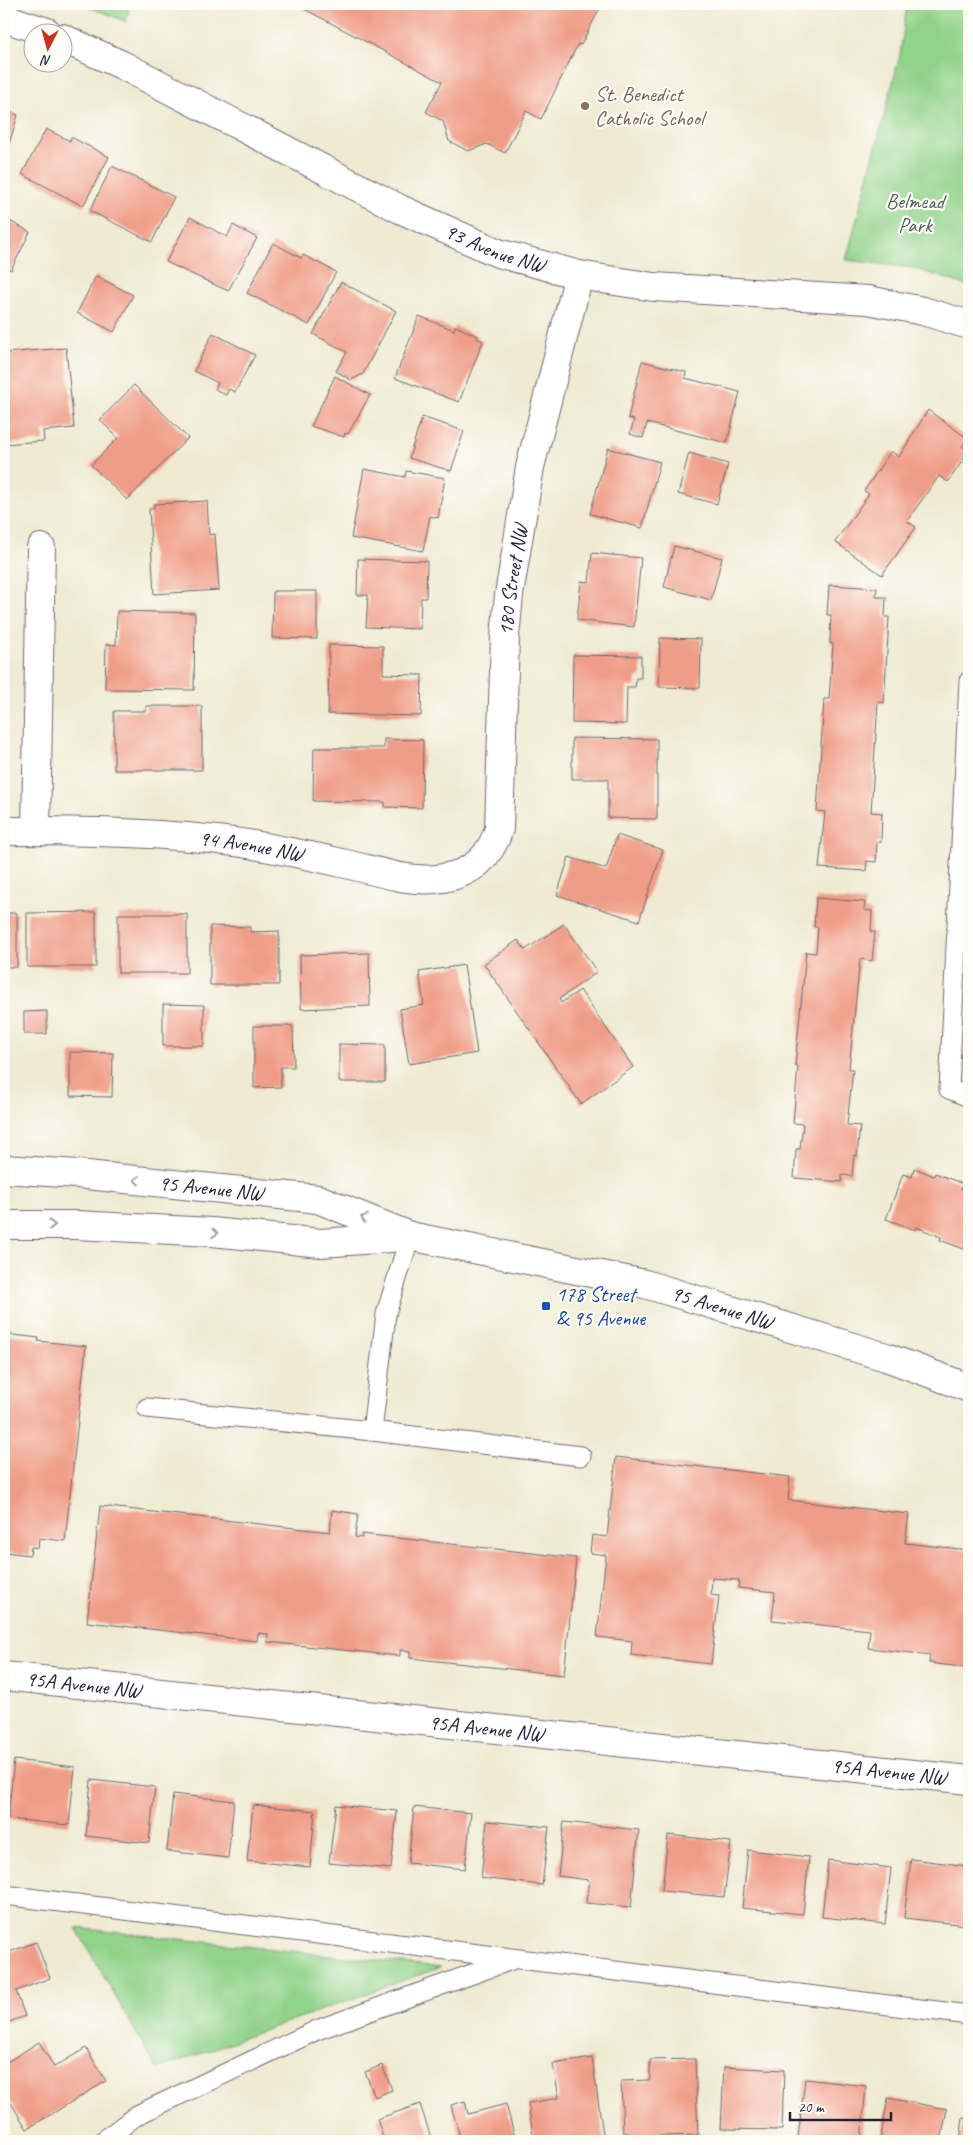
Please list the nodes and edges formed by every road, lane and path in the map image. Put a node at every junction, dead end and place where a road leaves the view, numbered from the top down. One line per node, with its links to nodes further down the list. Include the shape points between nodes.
1 (4, 18): 2 (street)
2 (22, 24)
3 (72, 42): 4 (street, 93 Avenue NW, via 122,65 400,210 498,253)
4 (579, 275): 5 (street, 93 Avenue NW, via 654,287 868,300 923,311); 11 (street, 180 Street NW, via 530,467 513,569 504,636 499,829 490,851 481,862)
5 (969, 325)
6 (41, 548): 10 (street)
7 (969, 681): 8 (lane)
8 (969, 707): 12 (lane, via 949,1089)
9 (4, 831): 10 (street, 94 Avenue NW)
10 (36, 831): 11 (street, 94 Avenue NW, via 127,833 242,844 298,853 416,880)
11 (462, 874)
12 (969, 1097)
13 (4, 1169): 15 (street, 95 Avenue NW, one-way to 13, via 318,1199)
14 (4, 1225): 15 (street, 95 Avenue NW, one-way to 15, via 76,1224 212,1232 321,1243)
15 (410, 1236): 16 (street, 95 Avenue NW, via 645,1284 886,1357); 18 (lane, via 386,1314)
16 (969, 1388)
17 (147, 1408): 18 (lane)
18 (372, 1431): 19 (lane)
19 (581, 1456)
20 (4, 1676): 21 (street, 95A Avenue NW)
21 (969, 1780)
22 (4, 1895): 23 (lane)
23 (515, 1959): 24 (lane); 25 (lane, via 317,2030 137,2115)
24 (969, 2015)
25 (103, 2141)

